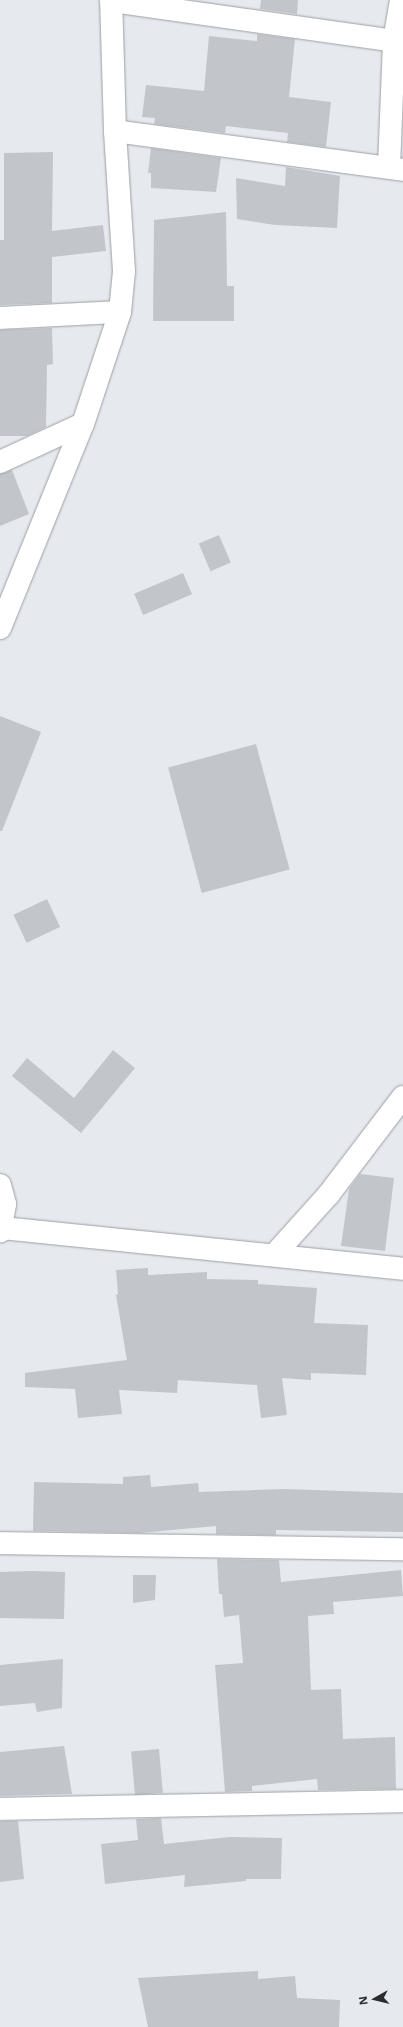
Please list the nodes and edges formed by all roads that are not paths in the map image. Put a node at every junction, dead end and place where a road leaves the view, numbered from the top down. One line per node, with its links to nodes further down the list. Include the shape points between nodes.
1 (401, 0): 3 (street)
2 (111, 1): 3 (street); 4 (street)
3 (399, 41): 5 (street)
4 (115, 132): 5 (street); 6 (street, via 124,271)
5 (396, 168)
6 (120, 312): 7 (street); 8 (street)
7 (0, 318)
8 (83, 424): 9 (street); 10 (street)
9 (0, 462)
10 (0, 628)
11 (403, 1097): 14 (street, via 329,1194)
12 (0, 1185): 13 (street, via 5,1204)
13 (1, 1230): 14 (street)
14 (275, 1254): 15 (street)
15 (403, 1269)
16 (0, 1543): 17 (street)
17 (403, 1549)
18 (403, 1801): 19 (street)
19 (0, 1809)

